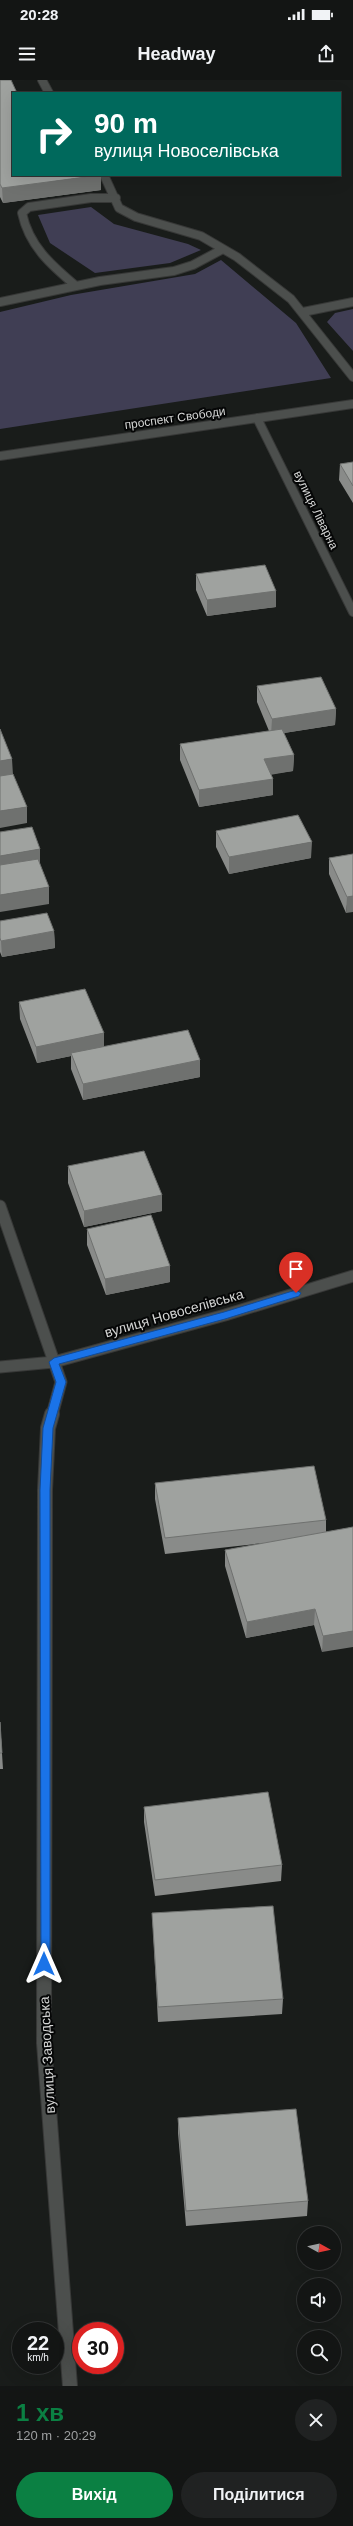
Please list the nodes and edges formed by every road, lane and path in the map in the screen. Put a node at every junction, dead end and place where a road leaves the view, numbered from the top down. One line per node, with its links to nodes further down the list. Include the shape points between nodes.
1 (42, 80): 2 (street)
2 (48, 92)
3 (105, 176): 4 (street)
4 (116, 198): 5 (street, via 119,208 136,217 201,236); 6 (street, via 91,198 29,207 22,213 33,245)
5 (223, 249): 6 (street, via 174,271); 9 (street, via 262,276)
6 (76, 286): 7 (street)
7 (0, 302)
8 (353, 302): 9 (street)
9 (303, 312): 10 (street)
10 (353, 376)
11 (353, 404): 12 (street, проспект Свободи)
12 (257, 418): 13 (street, проспект Свободи); 14 (street, вулиця Ліварна)
13 (0, 456)
14 (353, 612)
15 (0, 1206): 17 (street, вулиця Заводська)
16 (353, 1276): 17 (street, вулиця Новоселівська, via 225,1315)
17 (54, 1362): 18 (street, вулиця Новоселівська); 19 (street, вулиця Заводська, via 61,1382 48,1428 45,1490 44,2043)
18 (0, 1367)
19 (70, 2386)

